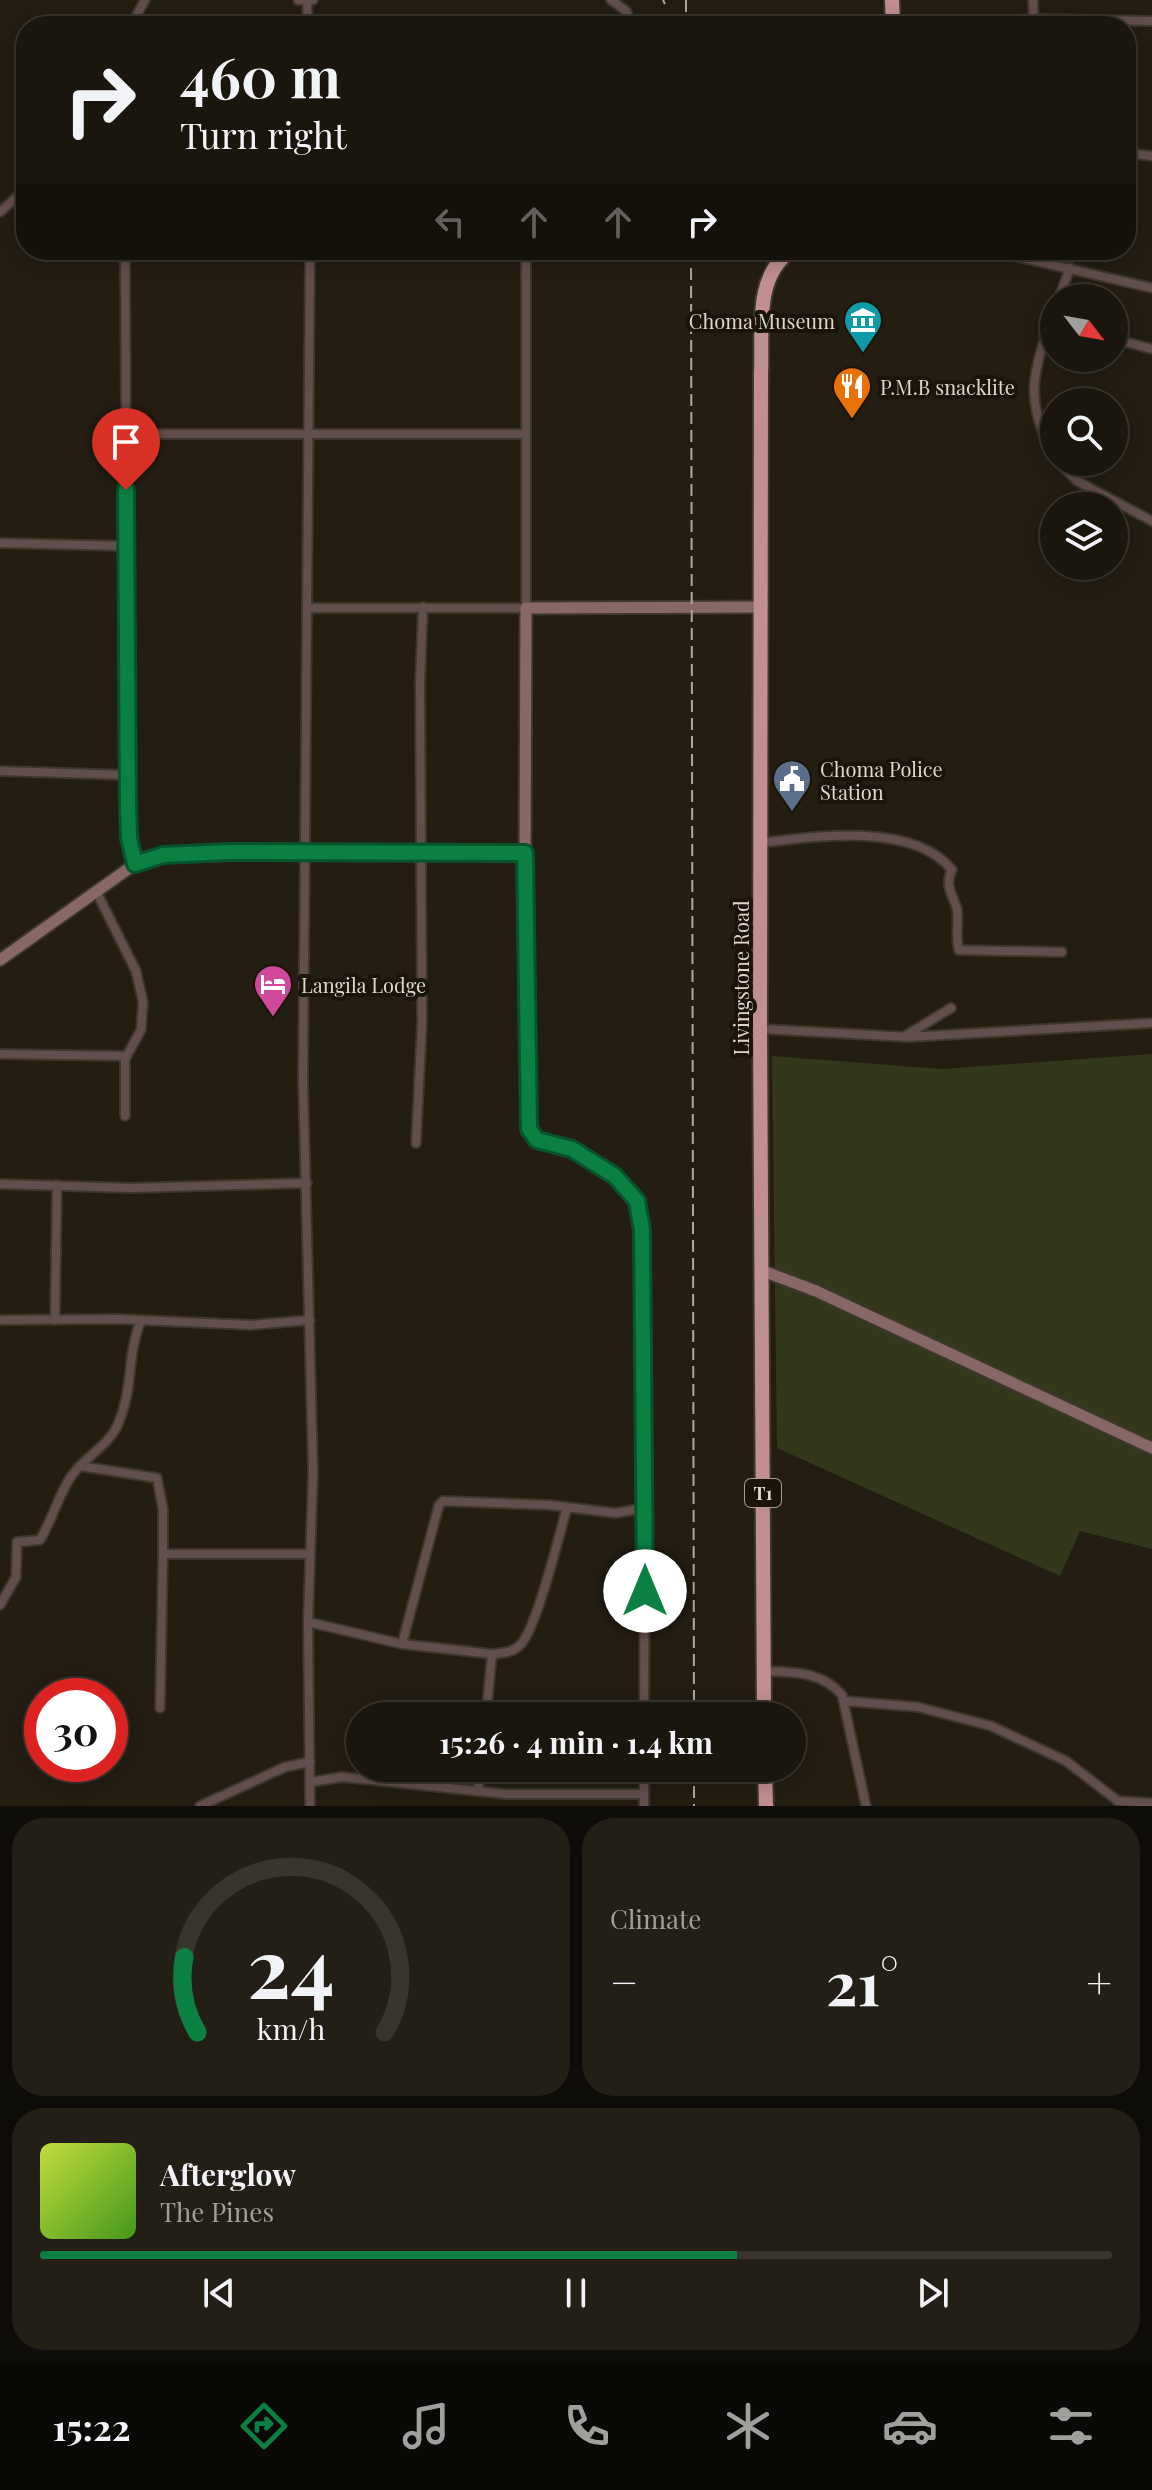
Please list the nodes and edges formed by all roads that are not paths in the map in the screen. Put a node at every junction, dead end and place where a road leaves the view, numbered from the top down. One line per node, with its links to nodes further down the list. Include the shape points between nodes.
1 (298, 0): 2 (street)
2 (307, 0): 3 (street)
3 (313, 0)
4 (611, 0): 5 (street)
5 (628, 16)
6 (16, 198): 7 (street)
7 (0, 212)
8 (125, 260): 21 (street)
9 (310, 260): 20 (street)
10 (526, 260): 22 (street)
11 (782, 260): 28 (highway, Livingstone Road / T1, via 764,286)
12 (1047, 260): 13 (street)
13 (1070, 268): 14 (street); 15 (street)
14 (1064, 284)
15 (1152, 288)
16 (1128, 343): 17 (street)
17 (1152, 349)
18 (1040, 352): 19 (street, via 1032,386)
19 (1040, 426)
20 (309, 433): 21 (street); 22 (street); 29 (street)
21 (125, 434): 26 (street)
22 (526, 434): 30 (street)
23 (1072, 476): 24 (street)
24 (1152, 521)
25 (0, 543): 26 (street)
26 (127, 546): 32 (street)
27 (423, 607): 29 (street); 30 (street); 35 (street)
28 (762, 607): 30 (street); 33 (highway, Livingstone Road / T1)
29 (309, 608): 34 (street)
30 (526, 608): 36 (street)
31 (0, 771): 32 (street)
32 (128, 775): 37 (street)
33 (761, 843): 39 (street, via 868,837 918,846 952,870 950,894 959,950); 43 (highway, Livingstone Road / T1)
34 (307, 853): 35 (street); 37 (street, via 163,855); 49 (street)
35 (421, 853): 36 (street); 48 (street)
36 (525, 853): 60 (street, via 529,1129 537,1140 572,1149 615,1176 637,1201 646,1324)
37 (135, 864): 38 (street)
38 (97, 893): 40 (street); 46 (street, via 136,971 143,1002 141,1030)
39 (1062, 952)
40 (0, 960)
41 (951, 1008): 44 (street)
42 (1152, 1023): 44 (street)
43 (760, 1029): 44 (street); 52 (highway, Livingstone Road / T1)
44 (904, 1037)
45 (0, 1054): 46 (street)
46 (127, 1056): 47 (street)
47 (125, 1116)
48 (416, 1143)
49 (307, 1183): 51 (street); 56 (street)
50 (0, 1184): 51 (street)
51 (57, 1185): 54 (street)
52 (763, 1271): 57 (street); 67 (highway, Livingstone Road / T1)
53 (0, 1320): 54 (street)
54 (55, 1320): 55 (street)
55 (141, 1320): 56 (street, via 251,1325); 58 (street, via 128,1364 131,1388 118,1426)
56 (310, 1320): 62 (street)
57 (1152, 1448)
58 (79, 1466): 61 (street, via 157,1478); 63 (street, via 40,1540 17,1542 16,1577)
59 (567, 1508): 60 (street, via 615,1513); 65 (street, via 443,1501); 66 (street, via 522,1643)
60 (646, 1508): 70 (street)
61 (163, 1554): 62 (street); 72 (street)
62 (310, 1554): 64 (street)
63 (0, 1605)
64 (308, 1622): 65 (street); 73 (street)
65 (402, 1644): 66 (street)
66 (492, 1654): 69 (street)
67 (763, 1671): 68 (street, via 805,1673 836,1688); 71 (highway, Livingstone Road / T1)
68 (845, 1701): 80 (street, via 918,1707 991,1726 1066,1761 1118,1801); 85 (street)
69 (487, 1702)
70 (644, 1702)
71 (764, 1702)
72 (160, 1708)
73 (310, 1762): 74 (street); 81 (street, via 285,1767)
74 (310, 1782): 78 (street, via 342,1777); 82 (street)
75 (479, 1782): 78 (street)
76 (644, 1782): 79 (street)
77 (765, 1782): 84 (highway)
78 (478, 1790): 79 (street)
79 (644, 1794): 83 (street)
80 (1152, 1803)
81 (200, 1806)
82 (310, 1806)
83 (644, 1806)
84 (766, 1806)
85 (866, 1806)

